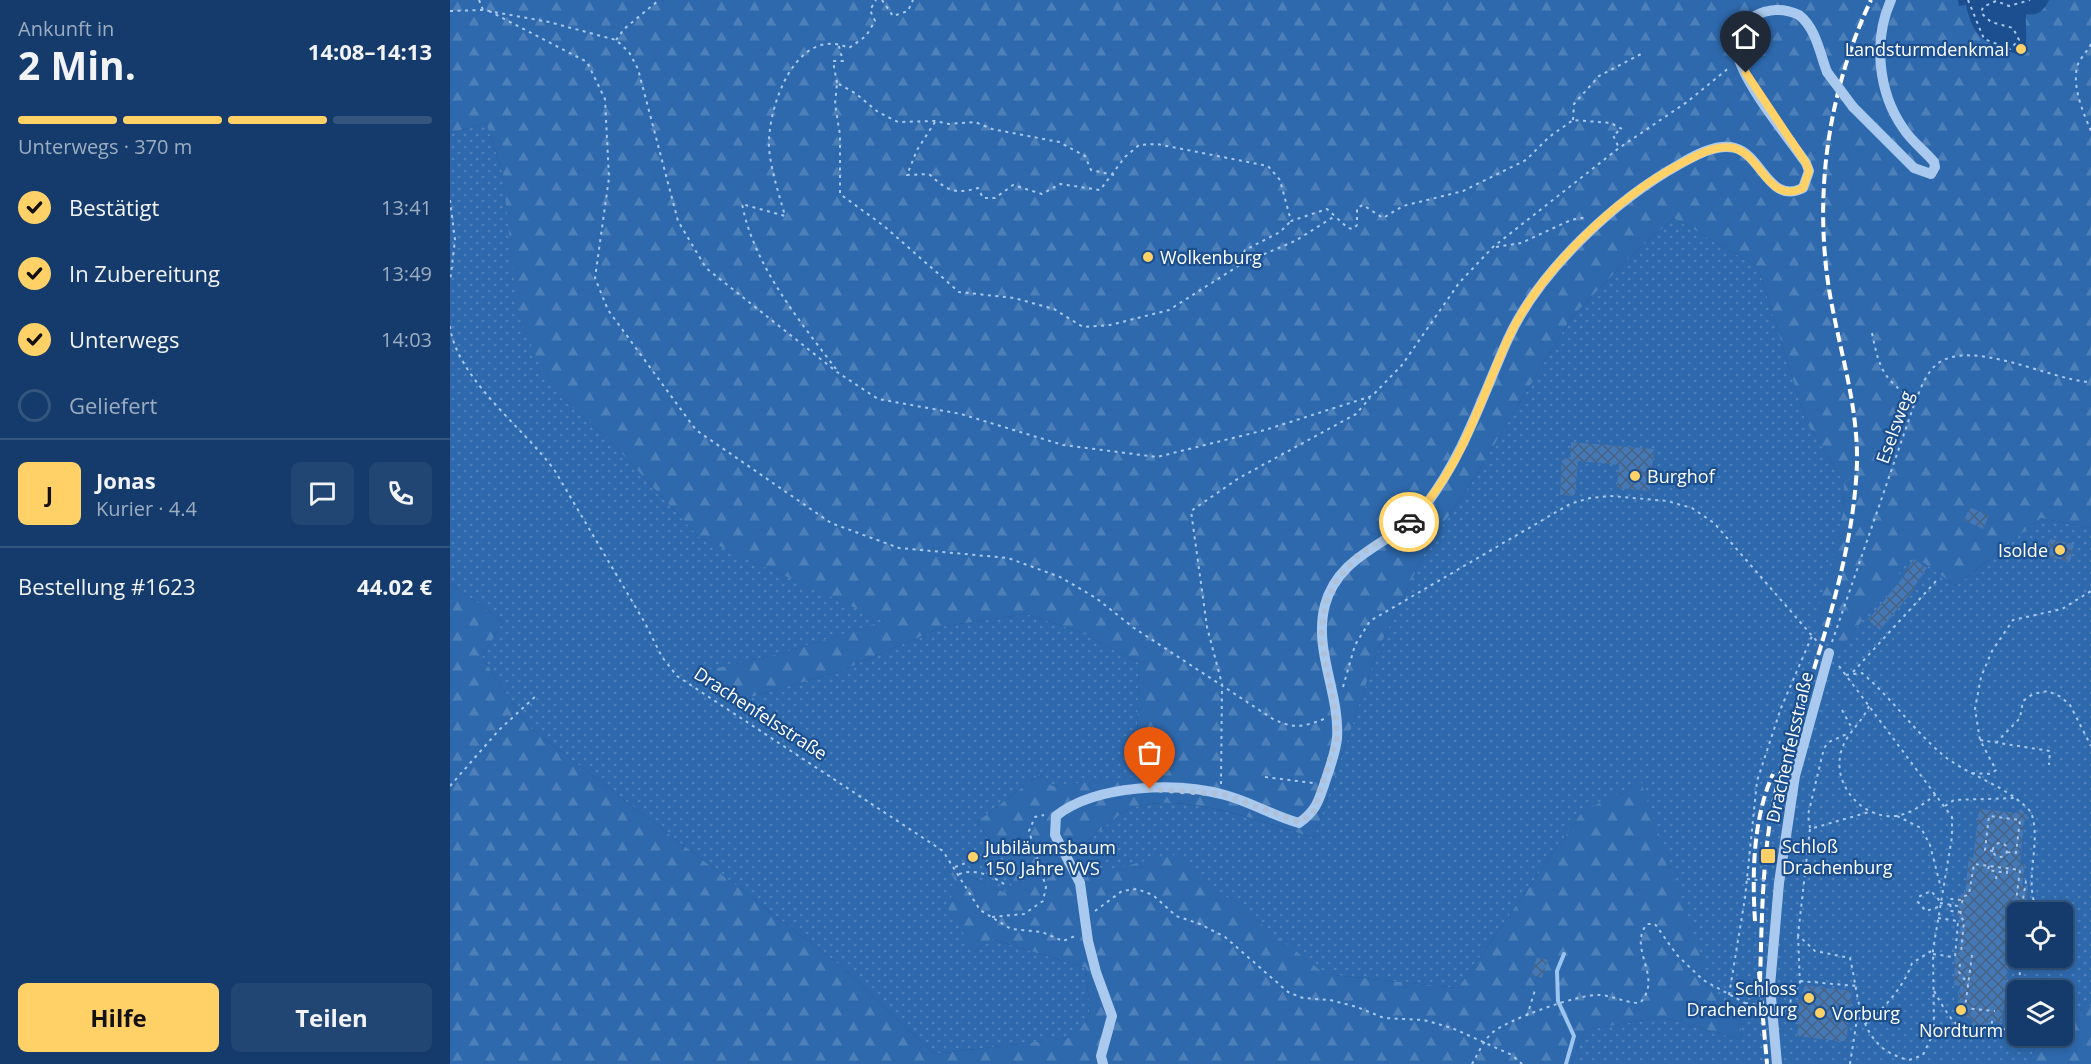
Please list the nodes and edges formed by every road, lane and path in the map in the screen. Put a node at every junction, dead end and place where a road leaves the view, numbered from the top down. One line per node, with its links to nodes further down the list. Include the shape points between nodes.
1 (479, 0): 13 (path)
2 (659, 0): 16 (path)
3 (876, 0): 17 (path, via 870,10 875,21 866,36 849,48)
4 (882, 0): 5 (path, via 893,16 908,11)
5 (913, 0)
6 (1891, 0): 20 (lane, bridge, via 1880,33 1885,86 1897,118 1934,162 1934,170 1927,174 1914,168 1853,107 1827,72 1807,23 1791,11 1776,7 1757,13 1742,26 1736,42)
7 (1974, 0): 11 (path)
8 (1996, 0): 11 (path, via 1983,7 1981,13 1991,22 2013,28 2019,40 2010,49 1984,39); 12 (path)
9 (2008, 0): 12 (path)
10 (2030, 0): 12 (path)
11 (1968, 1)
12 (2009, 6)
13 (483, 10): 14 (path); 15 (path)
14 (450, 11)
15 (489, 11): 16 (path); 46 (path, via 587,62 606,99 609,178 595,278 608,310 696,430 831,523 899,548 1008,558 1060,577)
16 (616, 40): 36 (path, via 629,52 638,69 678,221 706,268)
17 (838, 43): 21 (path, via 843,61 833,61); 36 (path, via 816,46 797,60 773,110 769,148 784,216 742,204 746,225 770,272 795,315)
18 (2091, 44): 24 (path, via 2076,77 2080,106)
19 (1643, 54): 22 (path, via 1599,76 1574,104)
20 (1738, 58): 25 (path, via 1687,102); 28 (lane, via 1754,89 1806,163 1809,171 1803,188 1781,190 1748,156 1737,148 1726,147 1701,153 1680,164)
21 (837, 83): 23 (path, via 898,122); 32 (path, via 840,194 884,226 959,292 1014,298 1054,309 1083,327 1110,325 1169,310)
22 (1573, 120): 25 (path, via 1611,123 1622,129 1613,135); 29 (path, via 1526,159 1463,191 1403,206 1383,218 1363,205 1357,208 1357,225 1353,229)
23 (935, 122): 26 (path, via 975,122 1059,142 1085,156 1090,170); 26 (path, via 916,150 908,175 929,174 944,187 960,193 978,188 983,198 996,198 1013,185 1042,194 1060,184 1100,190)
24 (2091, 131)
25 (1619, 148): 31 (path)
26 (1114, 176): 30 (path, via 1125,157 1139,145 1157,144 1268,166 1280,180)
27 (450, 200): 33 (path, via 455,240)
28 (1610, 212): 31 (path, via 1571,220 1521,243); 51 (lane, via 1532,295 1509,338 1462,450 1424,507 1403,528 1356,557 1336,582 1325,604 1321,639)
29 (1335, 216): 30 (path, via 1327,209); 32 (path, via 1295,241)
30 (1291, 221): 32 (path, via 1280,232 1245,250)
31 (1493, 247): 38 (path, via 1460,283 1402,365)
32 (1236, 267)
33 (450, 282)
34 (450, 326): 75 (path, Drachenfelsstraße, via 456,352 468,370 555,471 662,657 677,676 926,839 943,851)
35 (1872, 333): 39 (path, via 1879,368)
36 (837, 372): 38 (path, via 878,399 961,414 1063,445 1156,457 1265,430)
37 (2091, 382): 39 (path, Eselsweg, via 1964,353 1948,356 1929,371)
38 (1372, 396): 46 (path, via 1356,414 1239,478 1191,511 1207,627)
39 (1915, 402): 42 (path, Eselsweg)
40 (1937, 580): 44 (path)
41 (2091, 591): 54 (path, via 2062,609 2008,625 1981,677 1975,709)
42 (1828, 653): 83 (lane, Drachenfelsstraße, via 1796,776)
43 (1839, 666): 45 (path)
44 (1853, 672): 45 (path); 58 (path, via 1862,673 1885,692 1933,745)
45 (1846, 675): 49 (path)
46 (1222, 684): 51 (path, via 1288,727 1301,728); 62 (path)
47 (1343, 689): 80 (path, via 1355,645 1370,621 1570,504 1611,496 1666,501 1692,508 1714,522 1812,636 1781,708 1757,781)
48 (537, 695): 61 (path)
49 (1869, 706): 52 (path, via 1863,721); 63 (path)
50 (1842, 710): 52 (path)
51 (1335, 715): 60 (lane, via 1337,738)
52 (1853, 730): 53 (path)
53 (1849, 733): 66 (path, via 1840,757 1841,778 1850,794); 69 (path, via 1824,748 1808,815)
54 (1980, 740): 55 (path); 58 (path, via 1996,770 1991,774)
55 (1996, 744): 56 (path, via 2020,718 2023,701 2048,691 2070,705); 57 (path, via 2050,751)
56 (2091, 746)
57 (2049, 765)
58 (1972, 773): 64 (path)
59 (1266, 777): 60 (path)
60 (1324, 783): 62 (lane, via 1313,813 1299,822)
61 (450, 786)
62 (1222, 794): 67 (lane, via 1130,789 1073,804)
63 (1936, 794): 65 (path); 68 (path, via 1918,808)
64 (2015, 798): 65 (path, via 1954,800); 82 (path, via 2031,812 2034,821)
65 (1945, 806): 85 (path, via 1952,817 1952,837)
66 (1869, 812): 68 (path); 69 (path)
67 (1056, 816): 92 (path, via 1035,817 1029,831 1046,887 1043,901 1023,914); 94 (lane, via 1055,835 1080,884)
68 (1897, 816): 85 (path, via 1921,828 1930,845)
69 (1810, 829): 95 (path)
70 (1993, 851): 71 (path, via 1996,844 2003,843); 71 (path, via 1984,850 1989,816 2020,819 2016,853); 72 (path)
71 (2007, 852): 72 (path)
72 (1999, 856): 76 (path)
73 (979, 858): 75 (path)
74 (1989, 866): 76 (path); 78 (path, via 1988,870); 90 (path, via 1974,864 1970,894 1962,901 1951,899)
75 (955, 867): 79 (path, Drachenfelsstraße)
76 (1998, 867): 77 (path)
77 (2007, 868): 78 (path, via 2007,873); 86 (path, via 2020,870)
78 (1997, 872): 81 (path)
79 (958, 874): 84 (path, via 968,871 991,876); 92 (path, Drachenfelsstraße, via 972,901)
80 (1747, 879): 83 (path); 106 (path)
81 (1996, 879)
82 (2031, 881): 87 (path, via 2026,880); 88 (path)
83 (1779, 883): 121 (lane, Drachenfelsstraße, via 1770,986)
84 (1007, 886)
85 (1941, 890): 89 (path)
86 (2015, 902)
87 (2023, 902)
88 (2034, 902)
89 (1940, 903): 89 (path, via 1931,891 1924,891 1918,902 1926,911); 90 (path); 93 (path)
90 (1950, 905): 91 (path); 97 (path, via 1950,911 1961,912 1964,921)
91 (1958, 906)
92 (992, 917): 94 (path, Drachenfelsstraße, via 1011,929 1041,932 1063,941 1077,935)
93 (1938, 918): 96 (path); 96 (path, via 1958,921 1954,957)
94 (1085, 922): 117 (path, Drachenfelsstraße, via 1101,904 1122,891 1137,889 1153,895 1176,916 1224,937 1288,992 1303,999 1330,1000 1384,1018 1424,1020); 118 (lane, via 1096,972 1112,1016 1101,1056)
95 (1798, 935): 101 (path); 103 (path, via 1815,951 1850,958)
96 (1933, 952): 104 (path); 115 (path, via 1912,963 1909,975)
97 (1961, 953)
98 (1972, 955): 102 (path)
99 (1960, 964): 102 (path, via 1959,972)
100 (2020, 968): 104 (path, via 2017,1012 2008,1029 1986,1036 1971,1034 1947,1015)
101 (1800, 981): 103 (path); 107 (path, via 1791,996)
102 (1968, 984): 109 (path, via 1965,1008)
103 (1857, 986): 113 (path)
104 (1932, 988): 115 (path, via 1934,1032 1928,1048 1917,1058 1909,1060 1889,1052)
105 (1535, 990): 110 (path)
106 (1729, 995): 107 (path, bridge, via 1745,1003); 110 (path, via 1703,980 1677,955 1655,924 1647,924 1638,942 1650,976 1647,996 1640,1003 1601,994 1585,995)
107 (1790, 1010): 108 (path)
108 (1796, 1010)
109 (1995, 1011)
110 (1527, 1016): 117 (path, via 1508,1022)
111 (1843, 1016): 112 (path)
112 (1857, 1019): 113 (path); 122 (path)
113 (1862, 1019): 115 (path)
114 (1992, 1021): 116 (path)
115 (1864, 1025)
116 (1991, 1031)
117 (1484, 1042): 119 (path); 120 (path)
118 (1103, 1064)
119 (1472, 1064)
120 (1522, 1064)
121 (1777, 1064)
122 (1850, 1064)

